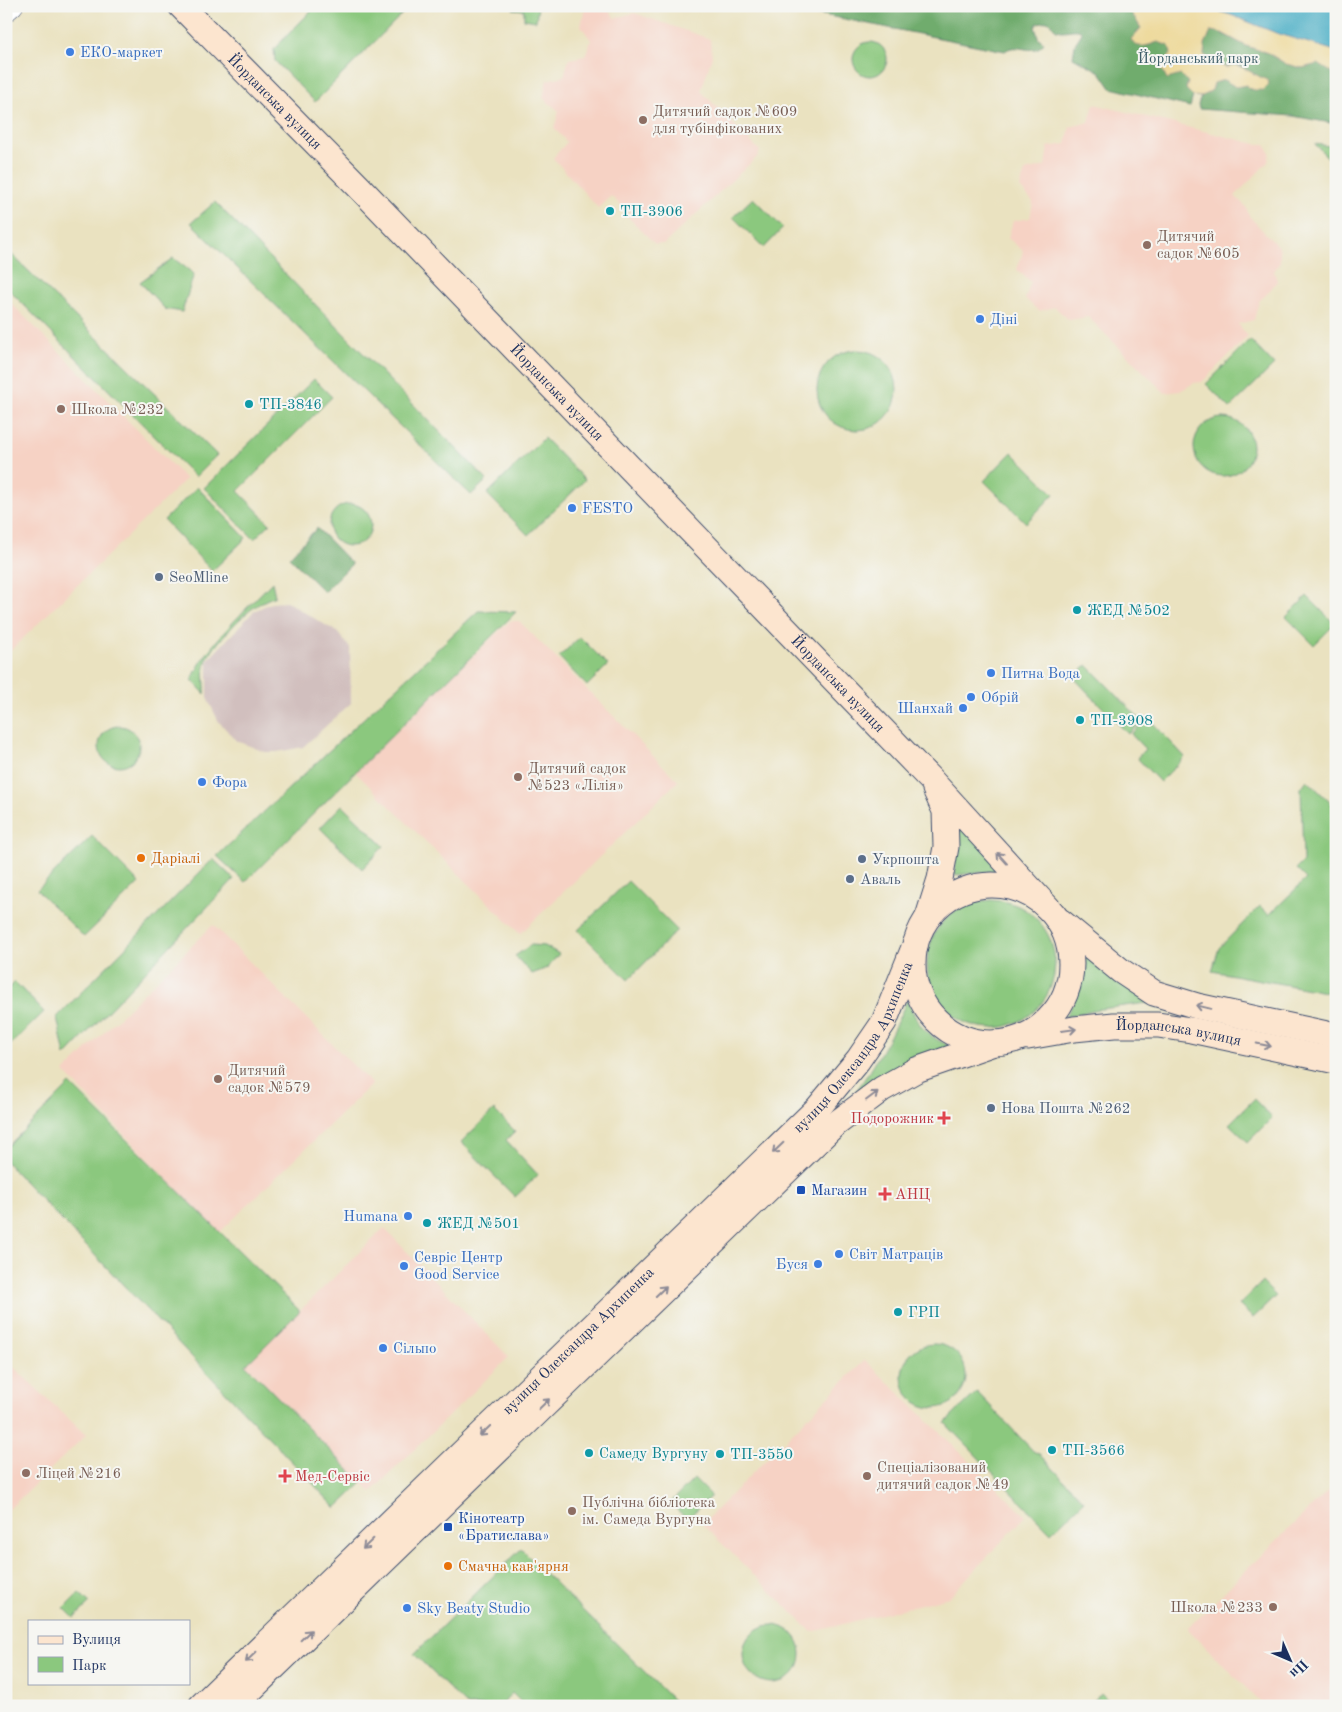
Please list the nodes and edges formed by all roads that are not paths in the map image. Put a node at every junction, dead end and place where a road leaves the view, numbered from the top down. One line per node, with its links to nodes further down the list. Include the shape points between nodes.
1 (14, 6): 3 (street)
2 (181, 6): 4 (main road, Йорданська вулиця)
3 (6, 13)
4 (931, 780): 5 (main road, Йорданська вулиця, one-way to 4); 6 (main road, Йорданська вулиця, via 945,811 946,847)
5 (1051, 913): 6 (main road, via 1024,892 984,886 952,896); 8 (main road, Йорданська вулиця, one-way to 5, via 1154,994); 9 (main road, via 1064,932 1069,947 1070,979 1052,1014 1035,1031)
6 (927, 919): 7 (main road)
7 (915, 945): 10 (main road, via 914,981 930,1014 958,1036); 12 (main road, вулиця Олександра Архипенка, one-way to 12, via 884,1022 858,1060 818,1108)
8 (1336, 1036)
9 (1021, 1038): 10 (main road); 11 (main road, Йорданська вулиця, one-way to 11, via 1074,1029 1158,1025)
10 (994, 1043): 13 (main road, вулиця Олександра Архипенка, one-way to 10, via 833,1126 882,1089 916,1070)
11 (1336, 1061)
12 (200, 1706)
13 (234, 1706)

